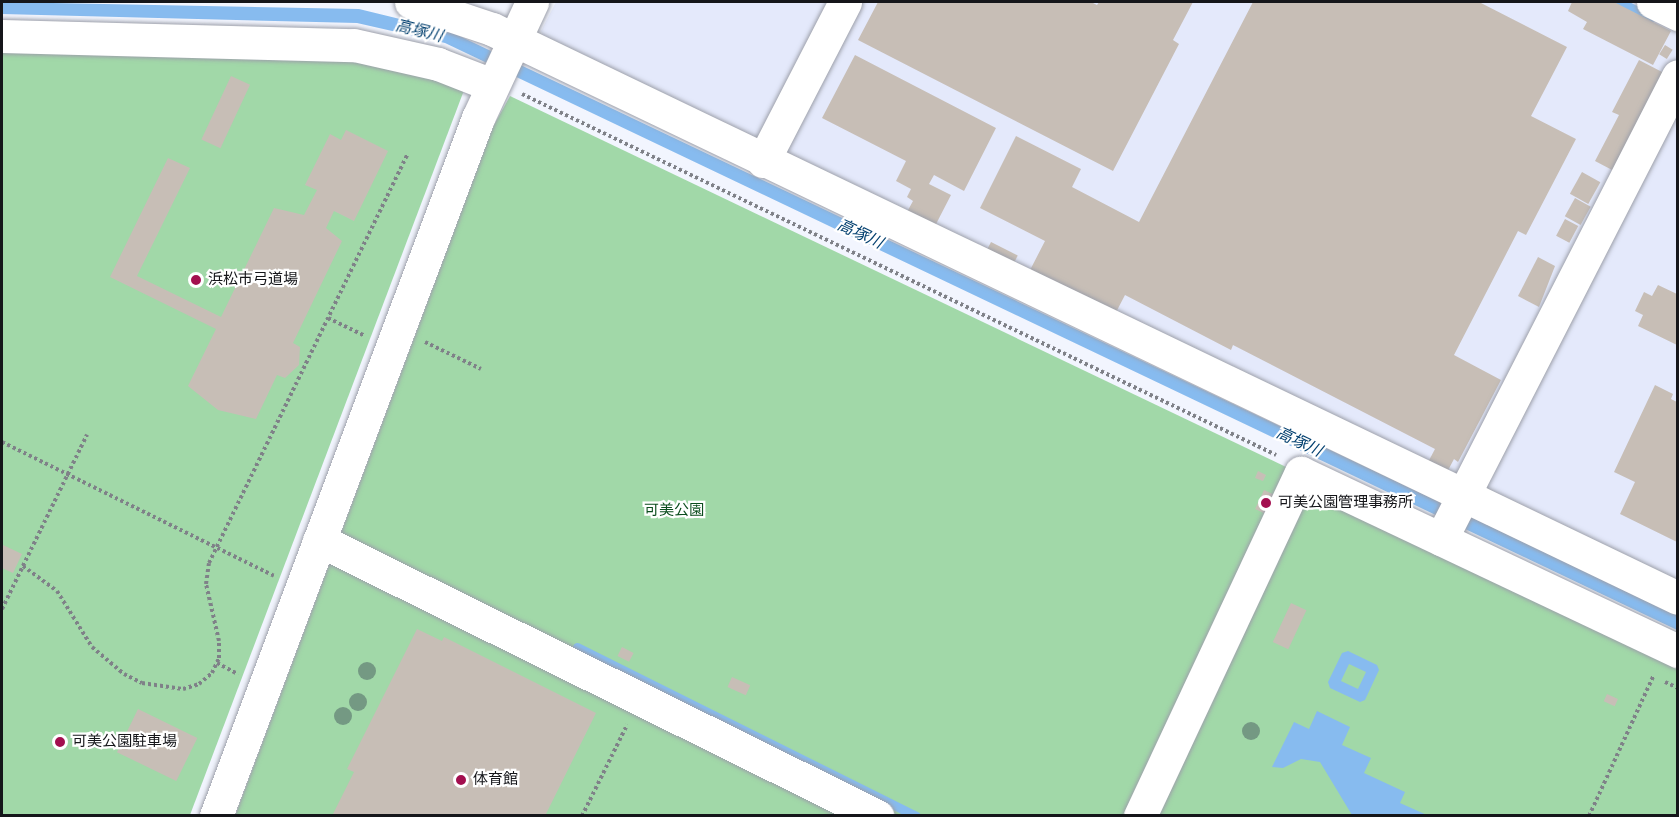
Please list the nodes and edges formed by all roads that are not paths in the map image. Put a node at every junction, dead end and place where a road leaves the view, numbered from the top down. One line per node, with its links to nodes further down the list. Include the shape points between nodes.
1 (411, 2): 6 (street)
2 (845, 2): 8 (street)
3 (1653, 2): 4 (street)
4 (1677, 14)
5 (2, 36): 6 (street, via 354,45 438,64)
6 (511, 37): 8 (street); 10 (street)
7 (1677, 76): 9 (street)
8 (763, 161): 9 (street)
9 (1452, 516): 11 (street); 12 (street); 15 (street, via 1301,472)
10 (319, 540): 13 (street); 14 (street)
11 (1677, 598)
12 (1677, 651)
13 (216, 816)
14 (877, 816)
15 (1140, 816)

